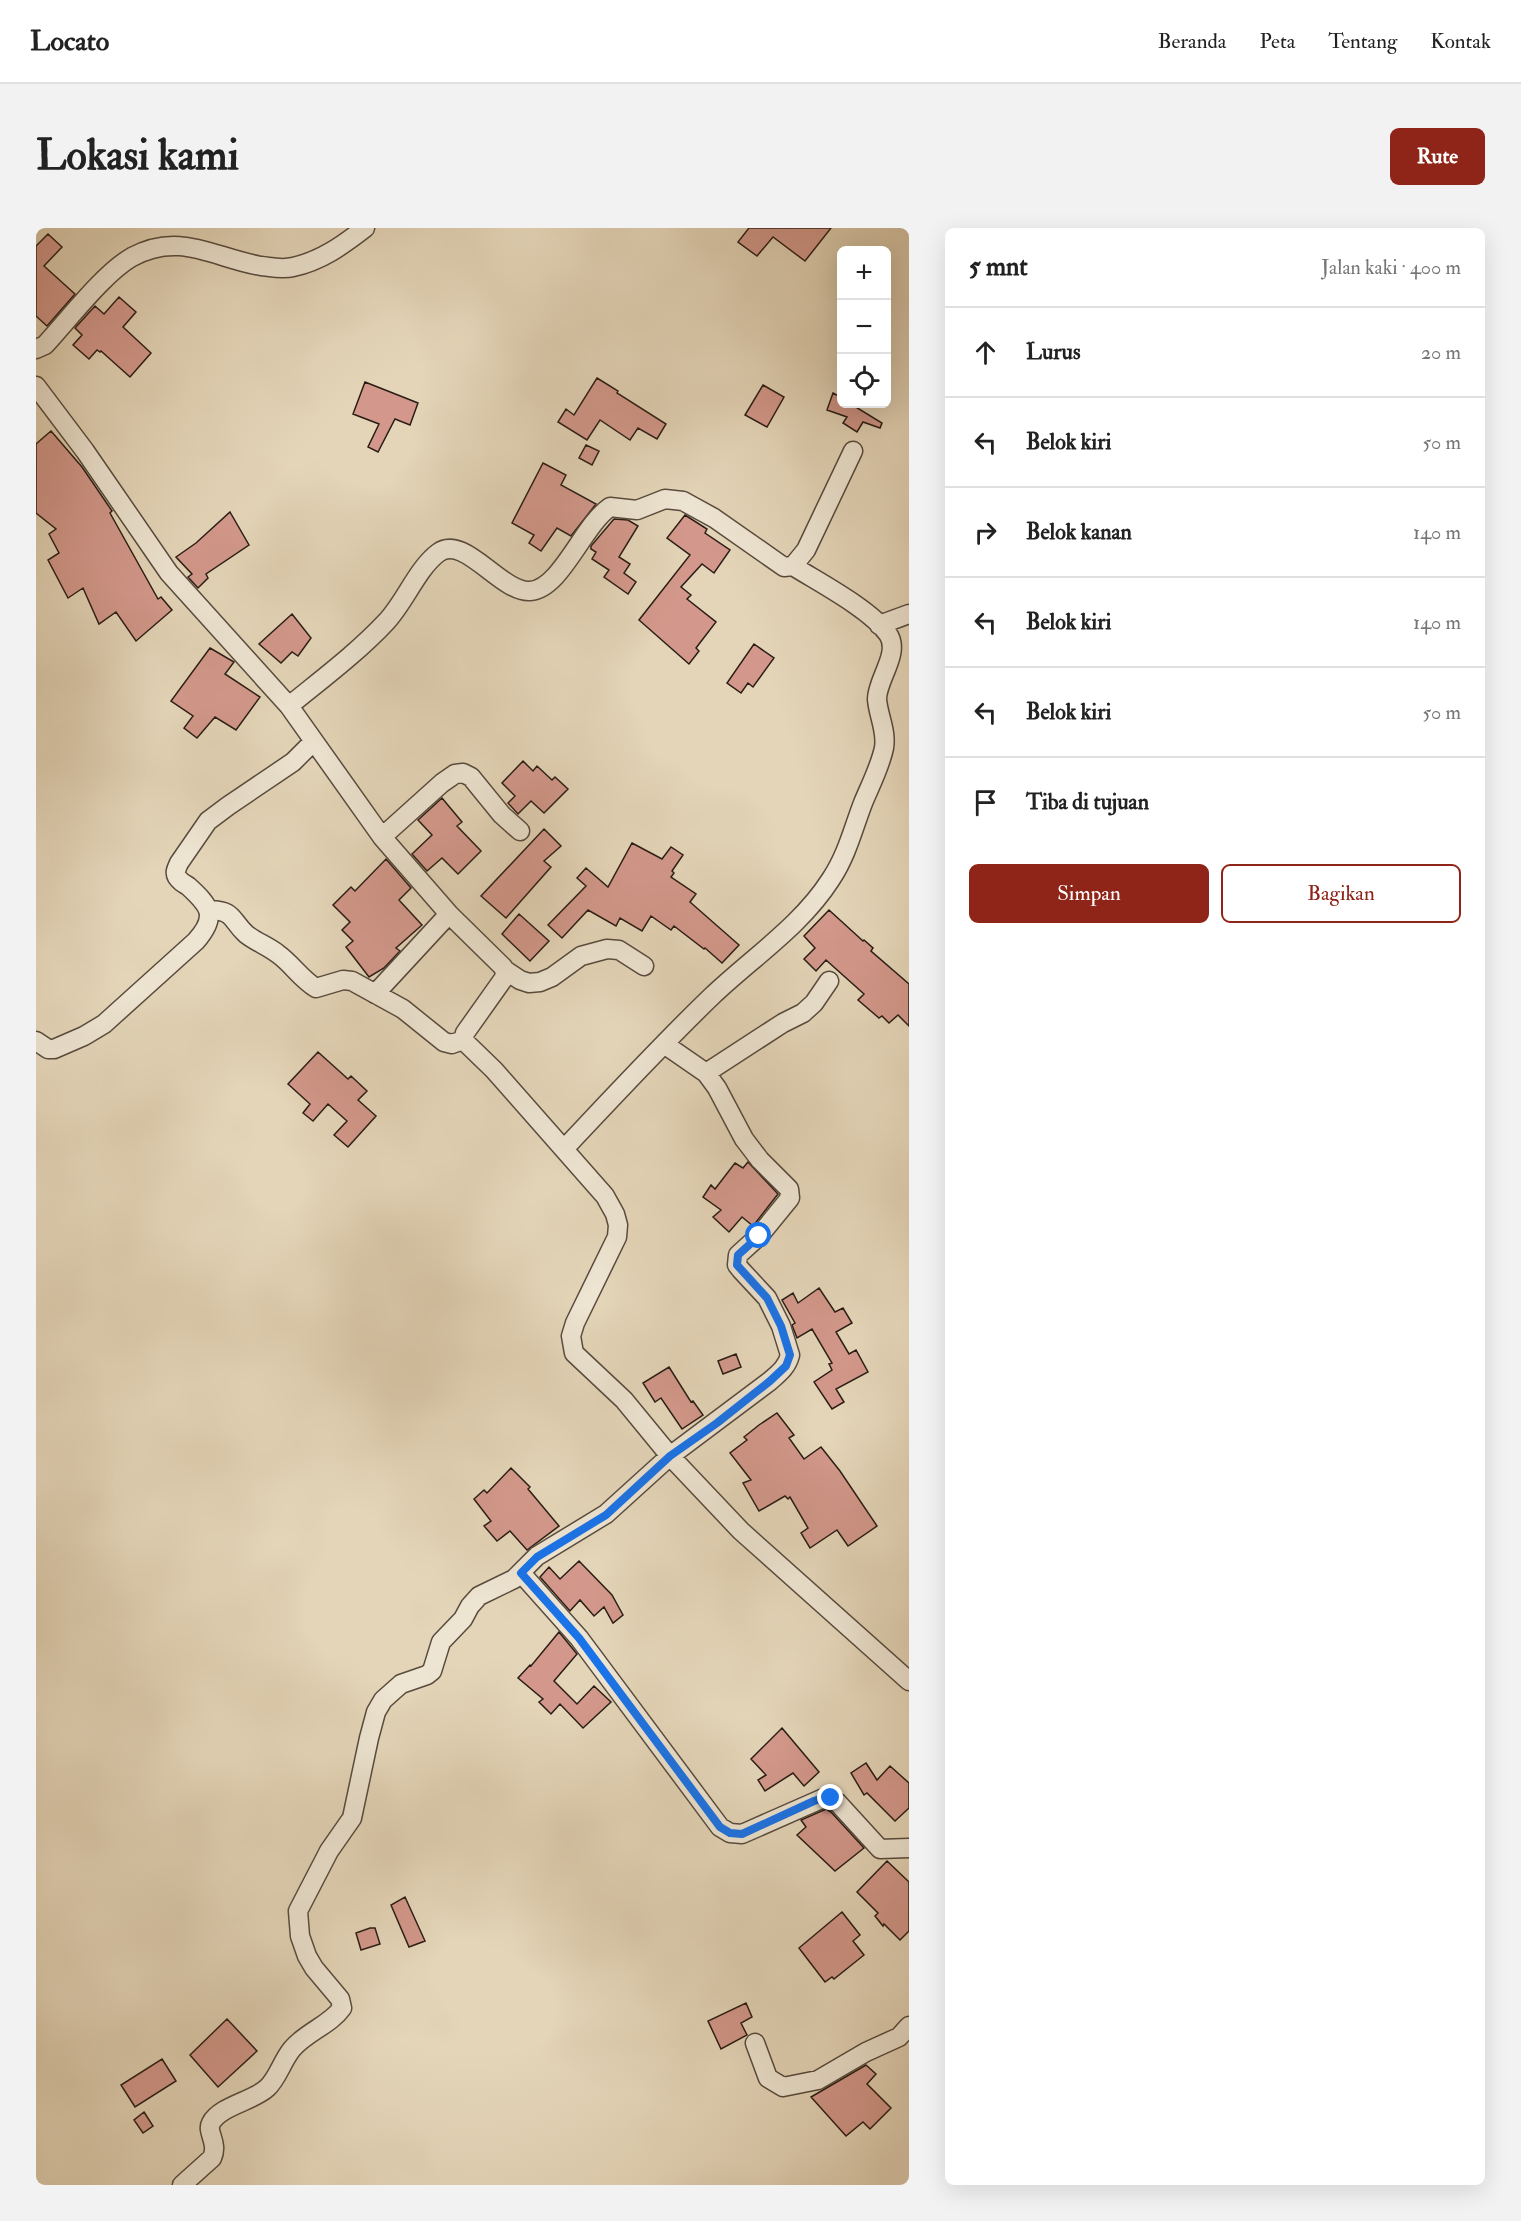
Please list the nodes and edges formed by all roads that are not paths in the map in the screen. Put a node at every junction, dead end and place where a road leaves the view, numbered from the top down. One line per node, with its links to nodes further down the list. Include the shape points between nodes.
1 (365, 228): 2 (street, via 326,256 293,267 253,264 182,245 151,249 117,266 45,345)
2 (36, 349)
3 (36, 386): 8 (street, via 169,573)
4 (853, 451): 5 (street, via 810,542)
5 (792, 566): 7 (street); 8 (street, via 784,567 692,505 673,498 637,510 610,507 593,521 555,577 532,591 508,585 466,553 448,549 439,552 387,621)
6 (909, 614): 7 (street)
7 (879, 625): 20 (street, via 891,643 877,698 884,748 847,849 832,878 806,913)
8 (289, 706): 9 (street)
9 (314, 741): 11 (street); 12 (street, via 293,762 208,821 179,863 177,878)
10 (520, 831): 11 (street, via 463,773 442,783)
11 (382, 837): 13 (street)
12 (210, 910): 17 (street, via 223,910 231,915 245,933 290,963 316,988 343,980); 19 (street, via 210,919 196,941 104,1024 54,1049)
13 (449, 914): 15 (street); 17 (street)
14 (644, 966): 15 (street, via 619,950 607,949 580,956 540,982 529,983)
15 (505, 970): 18 (street, via 504,978)
16 (829, 981): 21 (street, via 803,1013)
17 (375, 994): 18 (street, via 403,1009 444,1042)
18 (463, 1040): 22 (street)
19 (36, 1041)
20 (664, 1044): 21 (street); 22 (street)
21 (706, 1073): 23 (street, via 744,1139 790,1193 759,1236 745,1247 737,1265 767,1298 790,1355 776,1376)
22 (564, 1149): 23 (street, via 605,1196 618,1225 608,1258 575,1323 571,1346 578,1360 624,1400)
23 (670, 1456): 24 (street, via 606,1515 537,1557); 25 (street, via 741,1531)
24 (521, 1573): 26 (street, via 579,1638 725,1832 742,1834 826,1797 838,1803 880,1849); 29 (street, via 479,1596 441,1642 432,1671 400,1684 380,1706 352,1818 329,1851 298,1911 307,1956 340,1999 342,2008 291,2050 268,2087 213,2120 212,2158)
25 (909, 1681)
26 (909, 1848)
27 (909, 2026): 28 (street, via 899,2037 818,2080 783,2087 768,2078)
28 (755, 2043)
29 (182, 2185)

